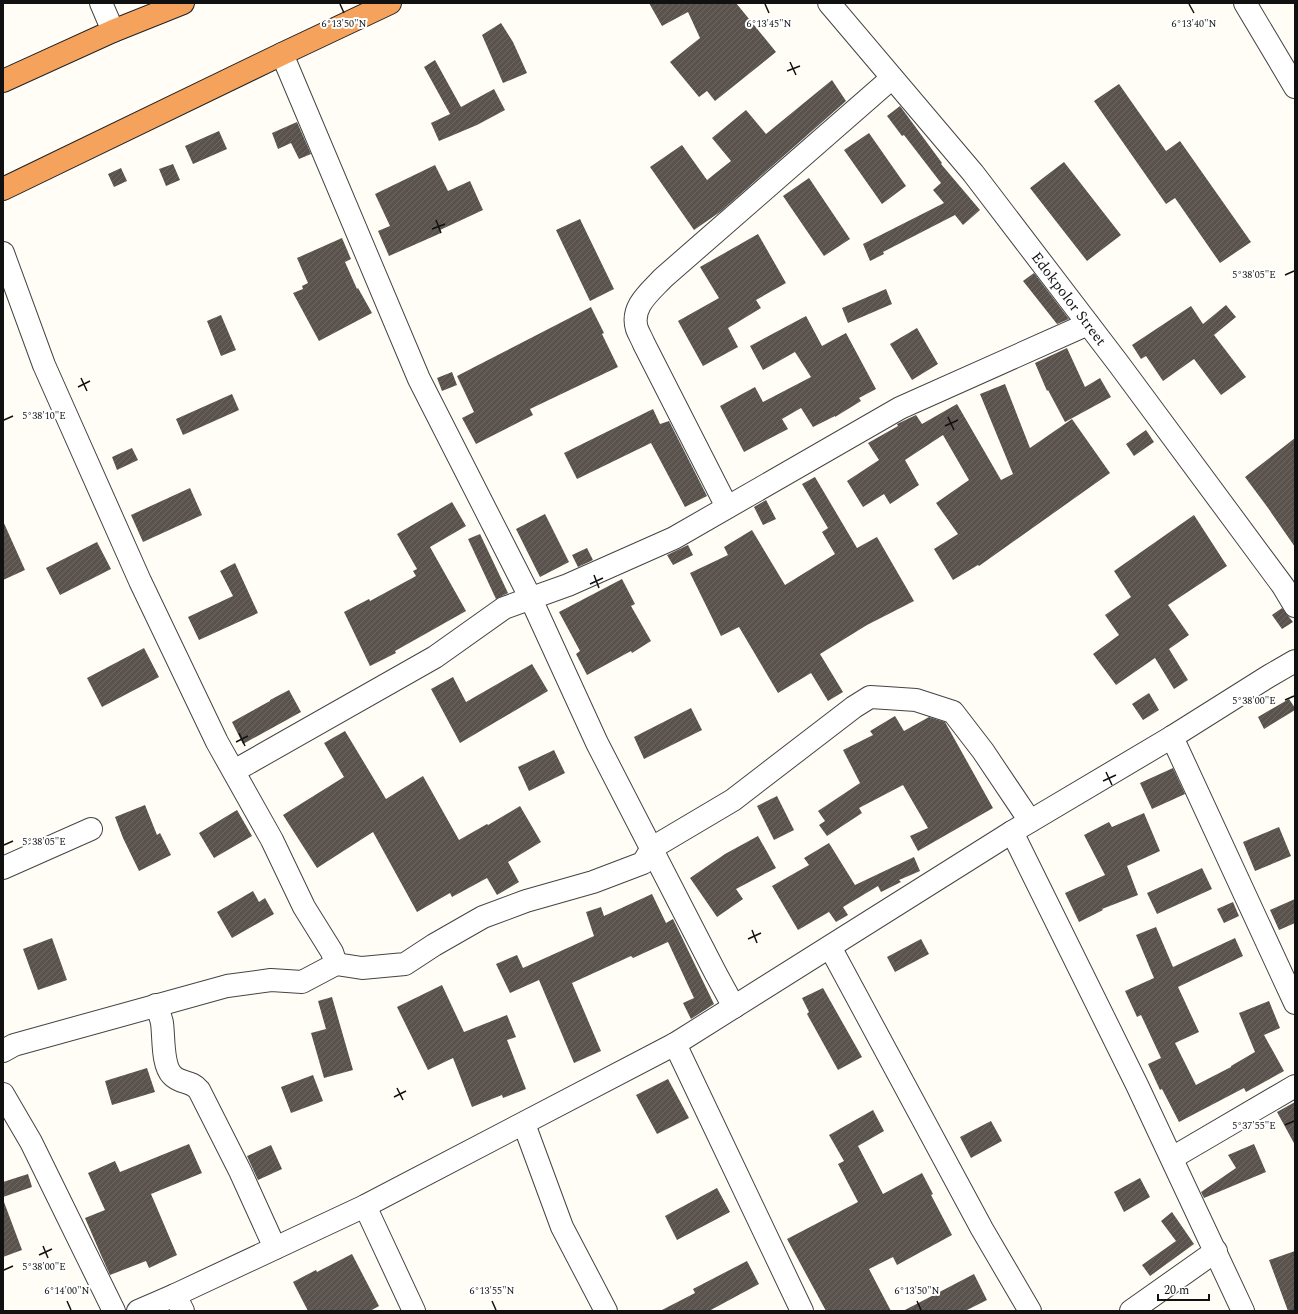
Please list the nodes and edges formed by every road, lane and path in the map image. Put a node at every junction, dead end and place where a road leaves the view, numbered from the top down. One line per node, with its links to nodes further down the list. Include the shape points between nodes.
1 (101, 3): 6 (street)
2 (183, 3): 6 (highway)
3 (390, 3): 7 (highway)
4 (829, 3): 8 (street, Edokpolor Street)
5 (1245, 3): 10 (street)
6 (113, 31): 9 (highway)
7 (282, 54): 11 (highway); 15 (street, via 419,378)
8 (892, 78): 13 (street, Edokpolor Street, via 973,173); 14 (street, via 669,273 641,302 636,317 641,338)
9 (3, 81)
10 (1295, 87)
11 (3, 189)
12 (3, 253): 19 (street, via 44,365 136,574 217,742)
13 (1088, 324): 14 (street, via 900,408); 16 (street, Edokpolor Street, via 1283,586)
14 (727, 507): 15 (street, via 674,538)
15 (531, 599): 19 (street, via 504,608 435,657); 23 (street, via 597,743)
16 (1295, 606)
17 (1295, 661): 18 (street)
18 (1172, 737): 20 (street); 27 (street)
19 (234, 771): 26 (street, via 272,840 304,907 332,952)
20 (1030, 822): 22 (street); 23 (street, via 983,751 953,712 916,700 870,697 733,800)
21 (91, 829): 24 (street)
22 (1012, 832): 25 (street); 35 (street)
23 (652, 848): 26 (street, via 644,863 593,882 526,900 483,916 405,964 362,968); 29 (street)
24 (3, 868)
25 (830, 947): 29 (street); 45 (street, via 982,1230)
26 (336, 964): 28 (street, via 302,982 271,980 226,986)
27 (1295, 1003)
28 (156, 1005): 31 (street, via 14,1045); 37 (street, via 161,1022 165,1058 170,1072 199,1090)
29 (734, 1007): 30 (street)
30 (675, 1044): 34 (street); 44 (street)
31 (3, 1051)
32 (1295, 1086): 35 (street)
33 (3, 1094): 40 (street, via 31,1142)
34 (524, 1124): 36 (street); 43 (street, via 562,1227)
35 (1172, 1158): 38 (street)
36 (365, 1206): 37 (street); 42 (street)
37 (275, 1248): 39 (street)
38 (1216, 1251): 46 (street); 47 (street)
39 (179, 1303): 41 (street)
40 (114, 1311)
41 (138, 1311)
42 (414, 1311)
43 (606, 1311)
44 (802, 1311)
45 (1030, 1311)
46 (1131, 1311)
47 (1244, 1311)

